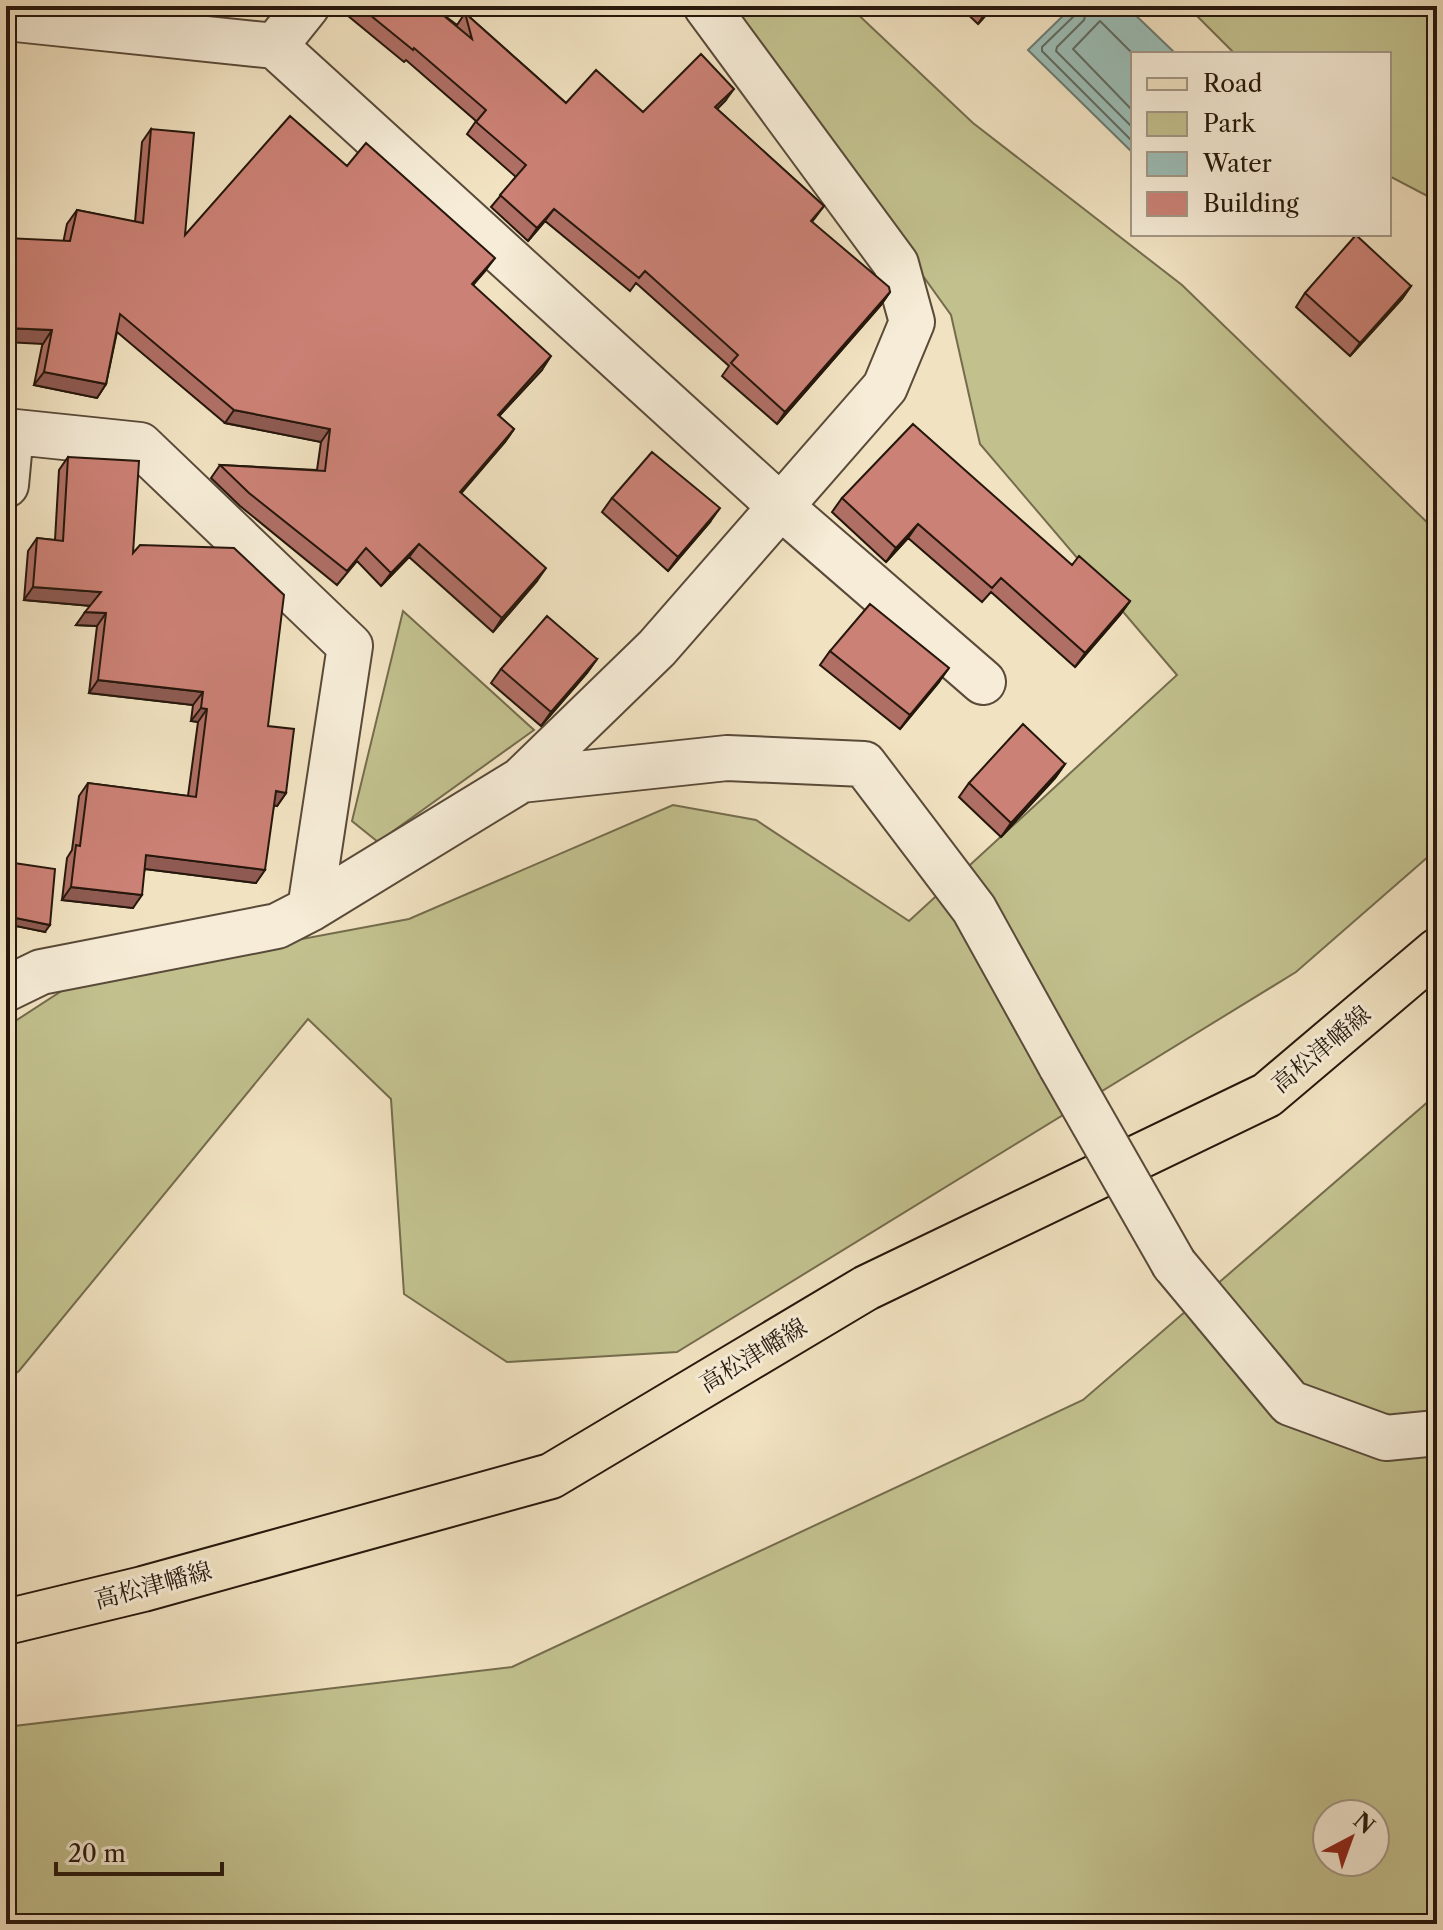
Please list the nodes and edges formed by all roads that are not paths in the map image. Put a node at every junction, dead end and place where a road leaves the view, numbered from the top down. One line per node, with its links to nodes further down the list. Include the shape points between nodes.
1 (307, 6): 4 (street)
2 (706, 6): 7 (street, via 896,264 912,322 885,387)
3 (6, 18): 4 (street)
4 (275, 46): 7 (street)
5 (8, 432): 6 (street); 10 (street, via 140,445 350,646)
6 (6, 485)
7 (780, 506): 8 (street); 9 (street, via 657,648)
8 (983, 682)
9 (521, 780): 10 (street); 13 (street, bridge, via 727,758 864,764 974,909 1174,1264 1290,1403 1386,1438)
10 (310, 909): 12 (street, via 277,926 41,972)
11 (1437, 951): 14 (main road, 高松津幡線, via 1267,1095 866,1288 551,1476)
12 (6, 989)
13 (1437, 1433)
14 (6, 1622)

